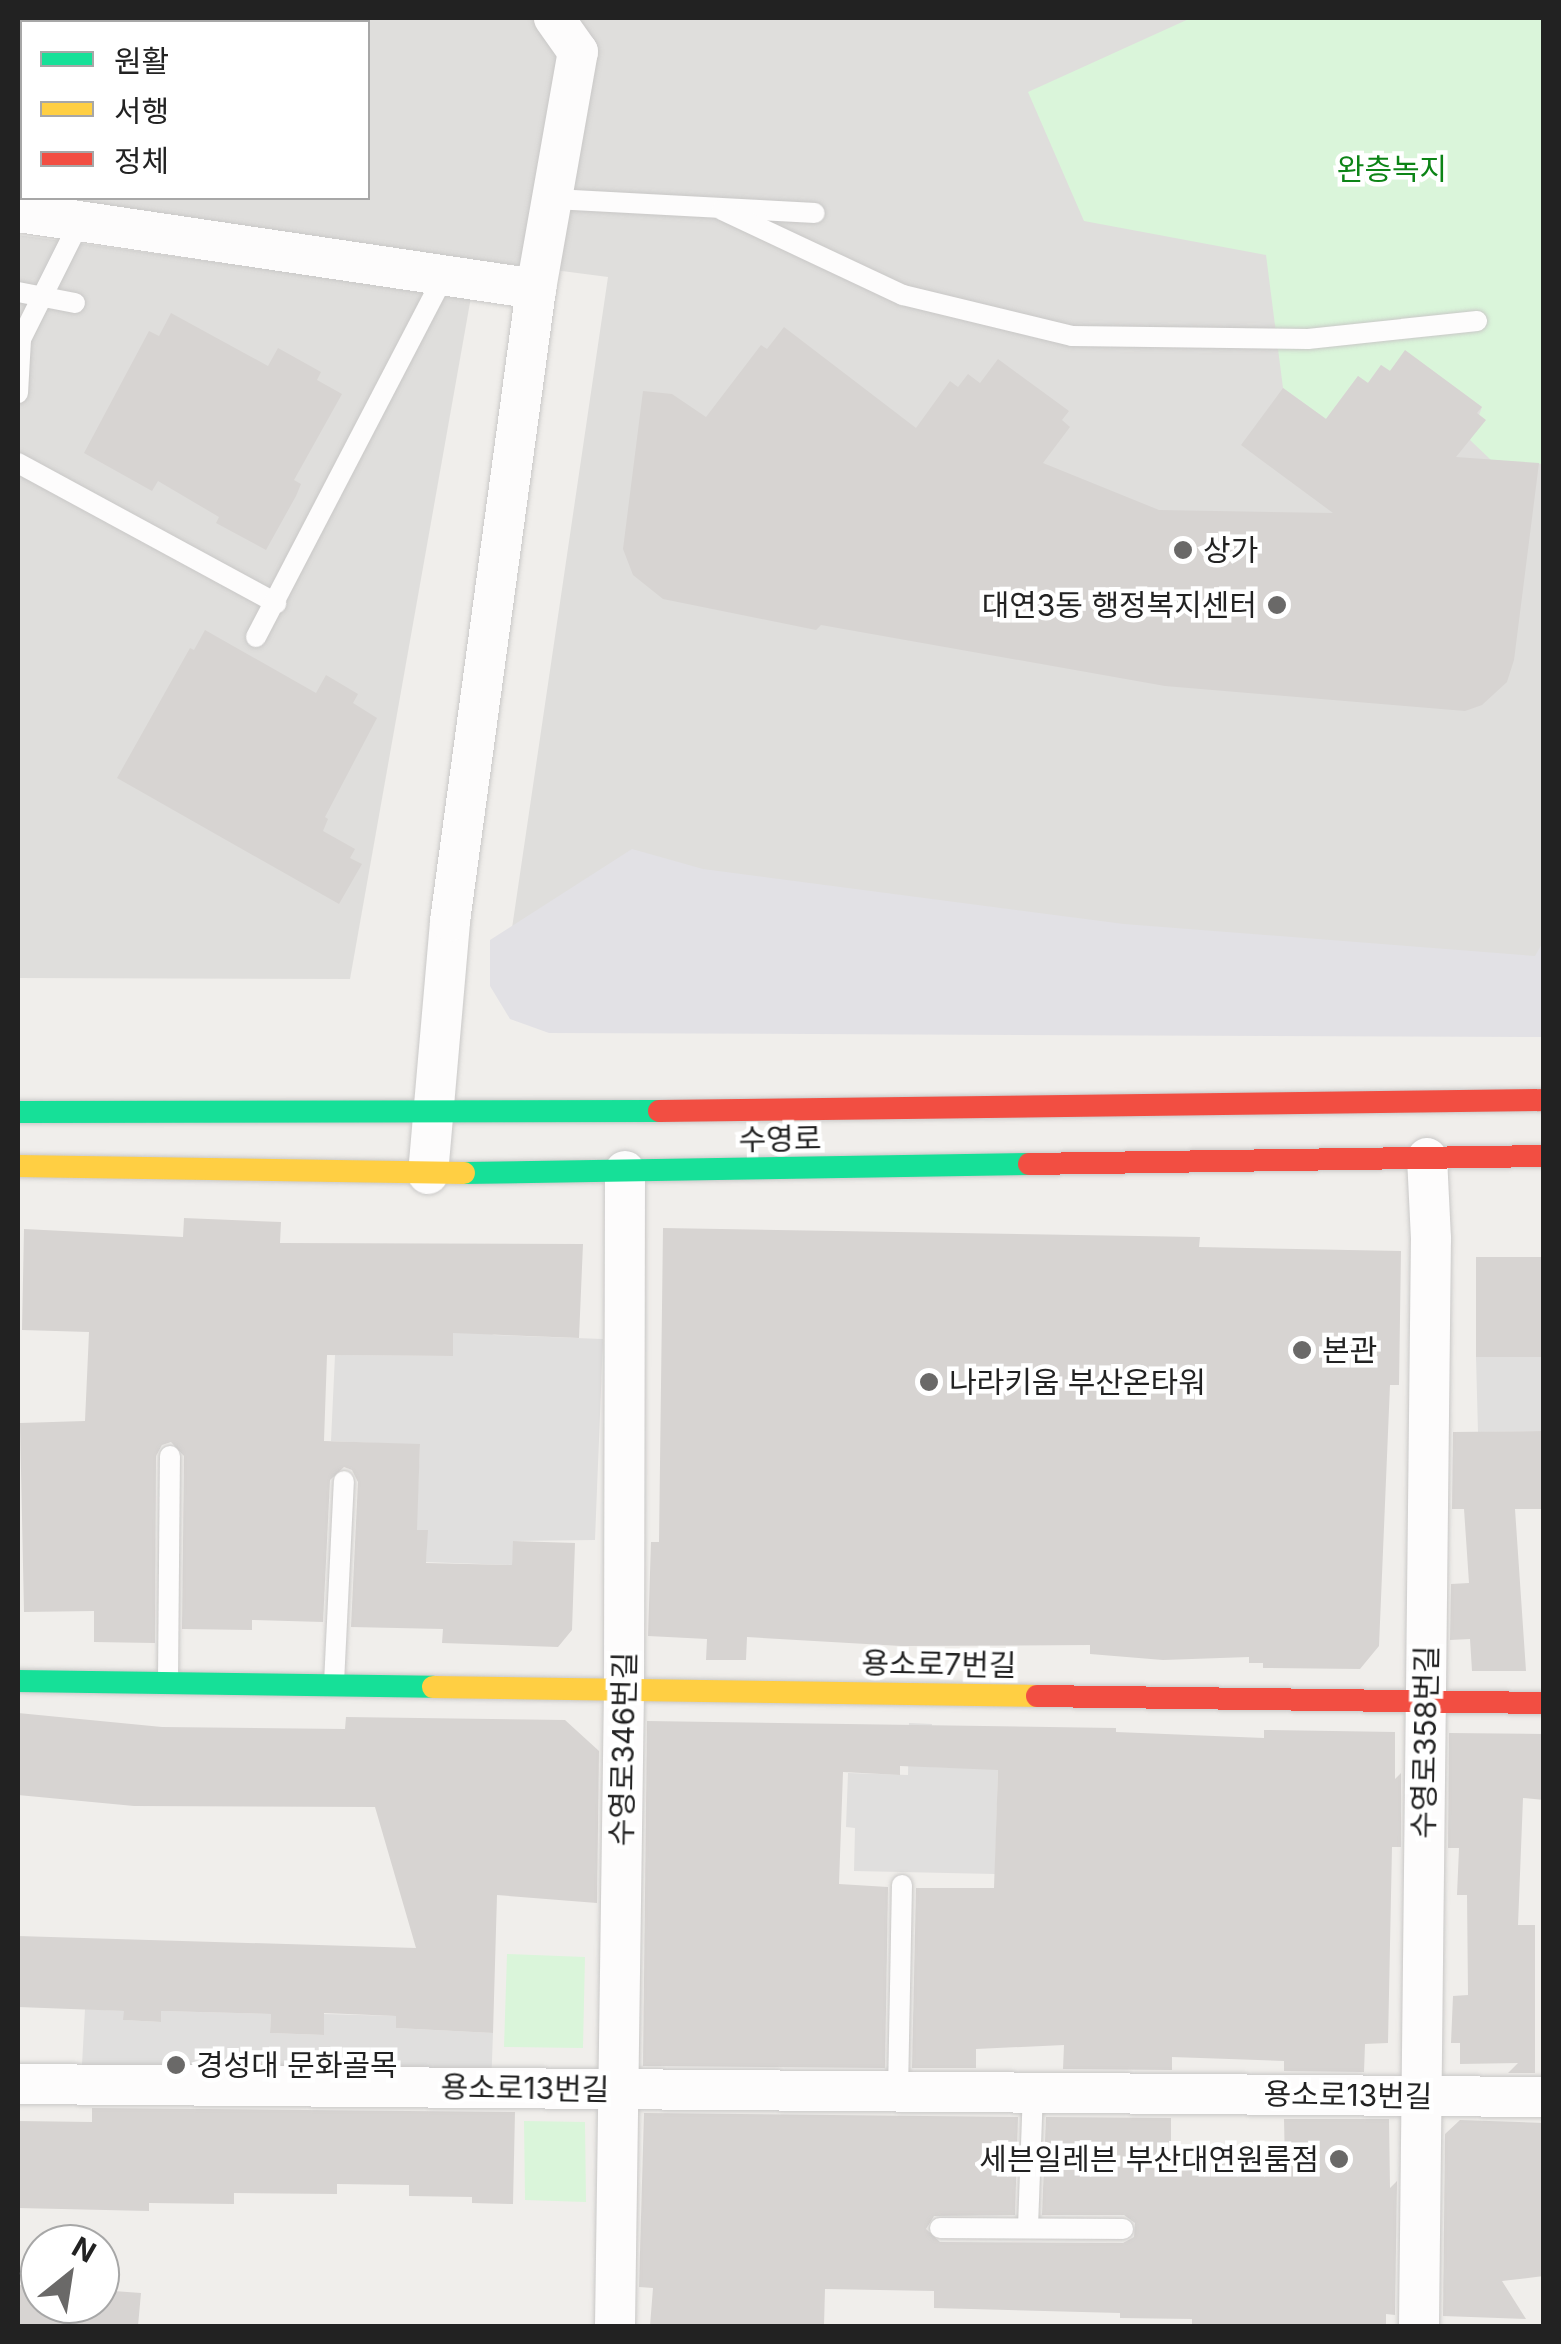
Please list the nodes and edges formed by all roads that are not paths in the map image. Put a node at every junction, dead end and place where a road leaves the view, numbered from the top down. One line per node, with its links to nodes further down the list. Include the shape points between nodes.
1 (554, 18): 2 (street, via 578,52)
2 (556, 199): 3 (lane); 8 (street)
3 (722, 210): 5 (lane); 12 (lane, via 904,295 1072,336 1308,339)
4 (18, 212): 6 (street)
5 (815, 213)
6 (79, 223): 7 (street); 10 (lane)
7 (444, 276): 8 (street); 15 (lane)
8 (536, 289): 19 (street, via 450,921)
9 (18, 292): 10 (lane)
10 (42, 296): 11 (lane); 13 (lane, via 21,339)
11 (75, 303)
12 (1477, 320)
13 (18, 393)
14 (18, 462): 15 (lane)
15 (276, 603): 16 (lane)
16 (256, 638)
17 (1541, 1099): 19 (main road, 수영로)
18 (18, 1112): 19 (main road, 수영로)
19 (432, 1114): 24 (street)
20 (1540, 1157): 21 (main road, 수영로)
21 (1427, 1158): 23 (main road, 수영로); 31 (street, 수영로358번길)
22 (18, 1166): 24 (main road, 수영로)
23 (625, 1170): 24 (main road, 수영로); 30 (street, 수영로346번길)
24 (428, 1174)
25 (170, 1456): 28 (lane)
26 (344, 1480): 29 (lane)
27 (18, 1681): 28 (main road, 용소로7번길)
28 (168, 1683): 29 (main road, 용소로7번길)
29 (334, 1686): 30 (main road, 용소로7번길)
30 (624, 1690): 31 (main road, 용소로7번길); 35 (street, 수영로346번길)
31 (1426, 1701): 32 (main road, 용소로7번길); 38 (street, 수영로358번길)
32 (1544, 1703)
33 (902, 1885): 36 (lane)
34 (18, 2084): 35 (street, 용소로13번길)
35 (619, 2089): 36 (street, 용소로13번길); 43 (street, 수영로346번길)
36 (898, 2092): 37 (street, 용소로13번길)
37 (1033, 2093): 38 (street, 용소로13번길); 40 (lane)
38 (1422, 2096): 39 (street, 용소로13번길); 44 (street, 수영로358번길)
39 (1544, 2097)
40 (1028, 2226): 41 (lane); 42 (lane)
41 (940, 2228)
42 (1123, 2229)
43 (615, 2326)
44 (1419, 2326)

